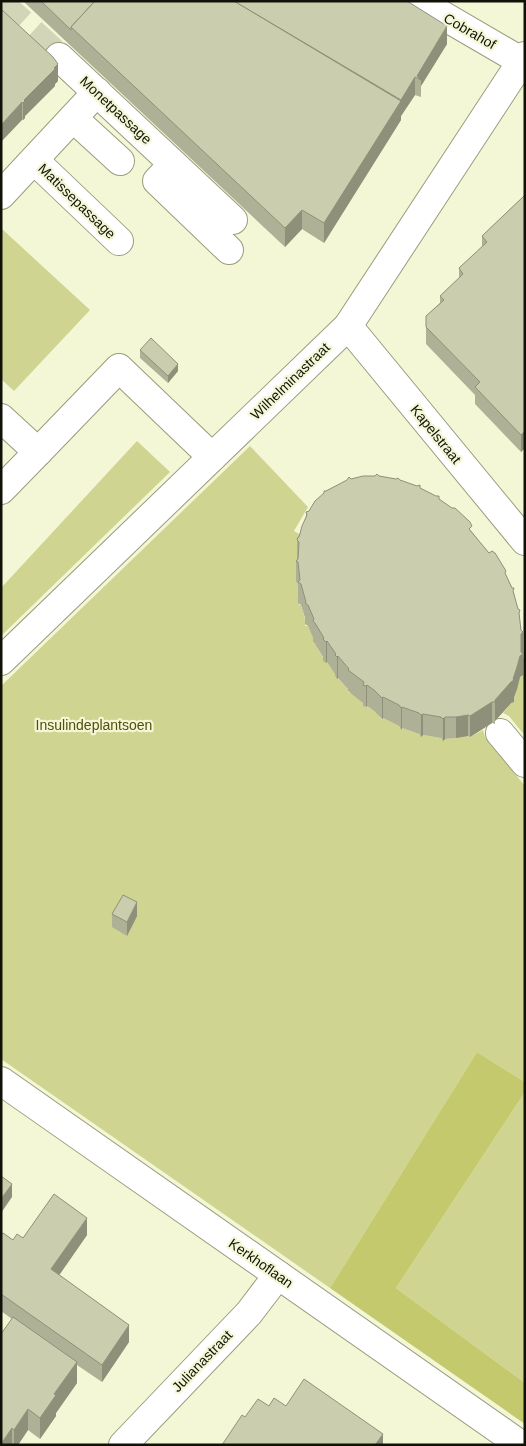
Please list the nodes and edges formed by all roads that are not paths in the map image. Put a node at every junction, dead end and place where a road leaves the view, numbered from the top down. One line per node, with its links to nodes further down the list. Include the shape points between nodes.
1 (418, 1): 3 (street, Cobrahof)
2 (59, 57): 4 (street, Monetpassage)
3 (523, 58): 13 (street, Wilhelminastraat)
4 (97, 92): 5 (street, Matissepassage); 8 (street, Monetpassage)
5 (74, 118): 6 (street, Matissepassage); 7 (street)
6 (34, 160): 9 (street, Matissepassage); 11 (street, Matissepassage)
7 (120, 161)
8 (173, 164): 10 (street, Monetpassage); 12 (street, via 157,181)
9 (1, 195)
10 (233, 220)
11 (119, 241)
12 (229, 250)
13 (348, 326): 16 (street, Wilhelminastraat); 18 (street, Kapelstraat)
14 (1, 418): 15 (street)
15 (38, 452): 16 (street, via 119,368); 17 (street)
16 (212, 457): 19 (street, Wilhelminastraat)
17 (1, 490)
18 (525, 541)
19 (1, 661)
20 (500, 733): 21 (street)
21 (525, 763)
22 (1, 1080): 23 (street, Kerkhoflaan)
23 (278, 1275): 24 (street, Julianastraat, via 249,1313); 25 (street, Kerkhoflaan)
24 (123, 1445)
25 (521, 1445)

